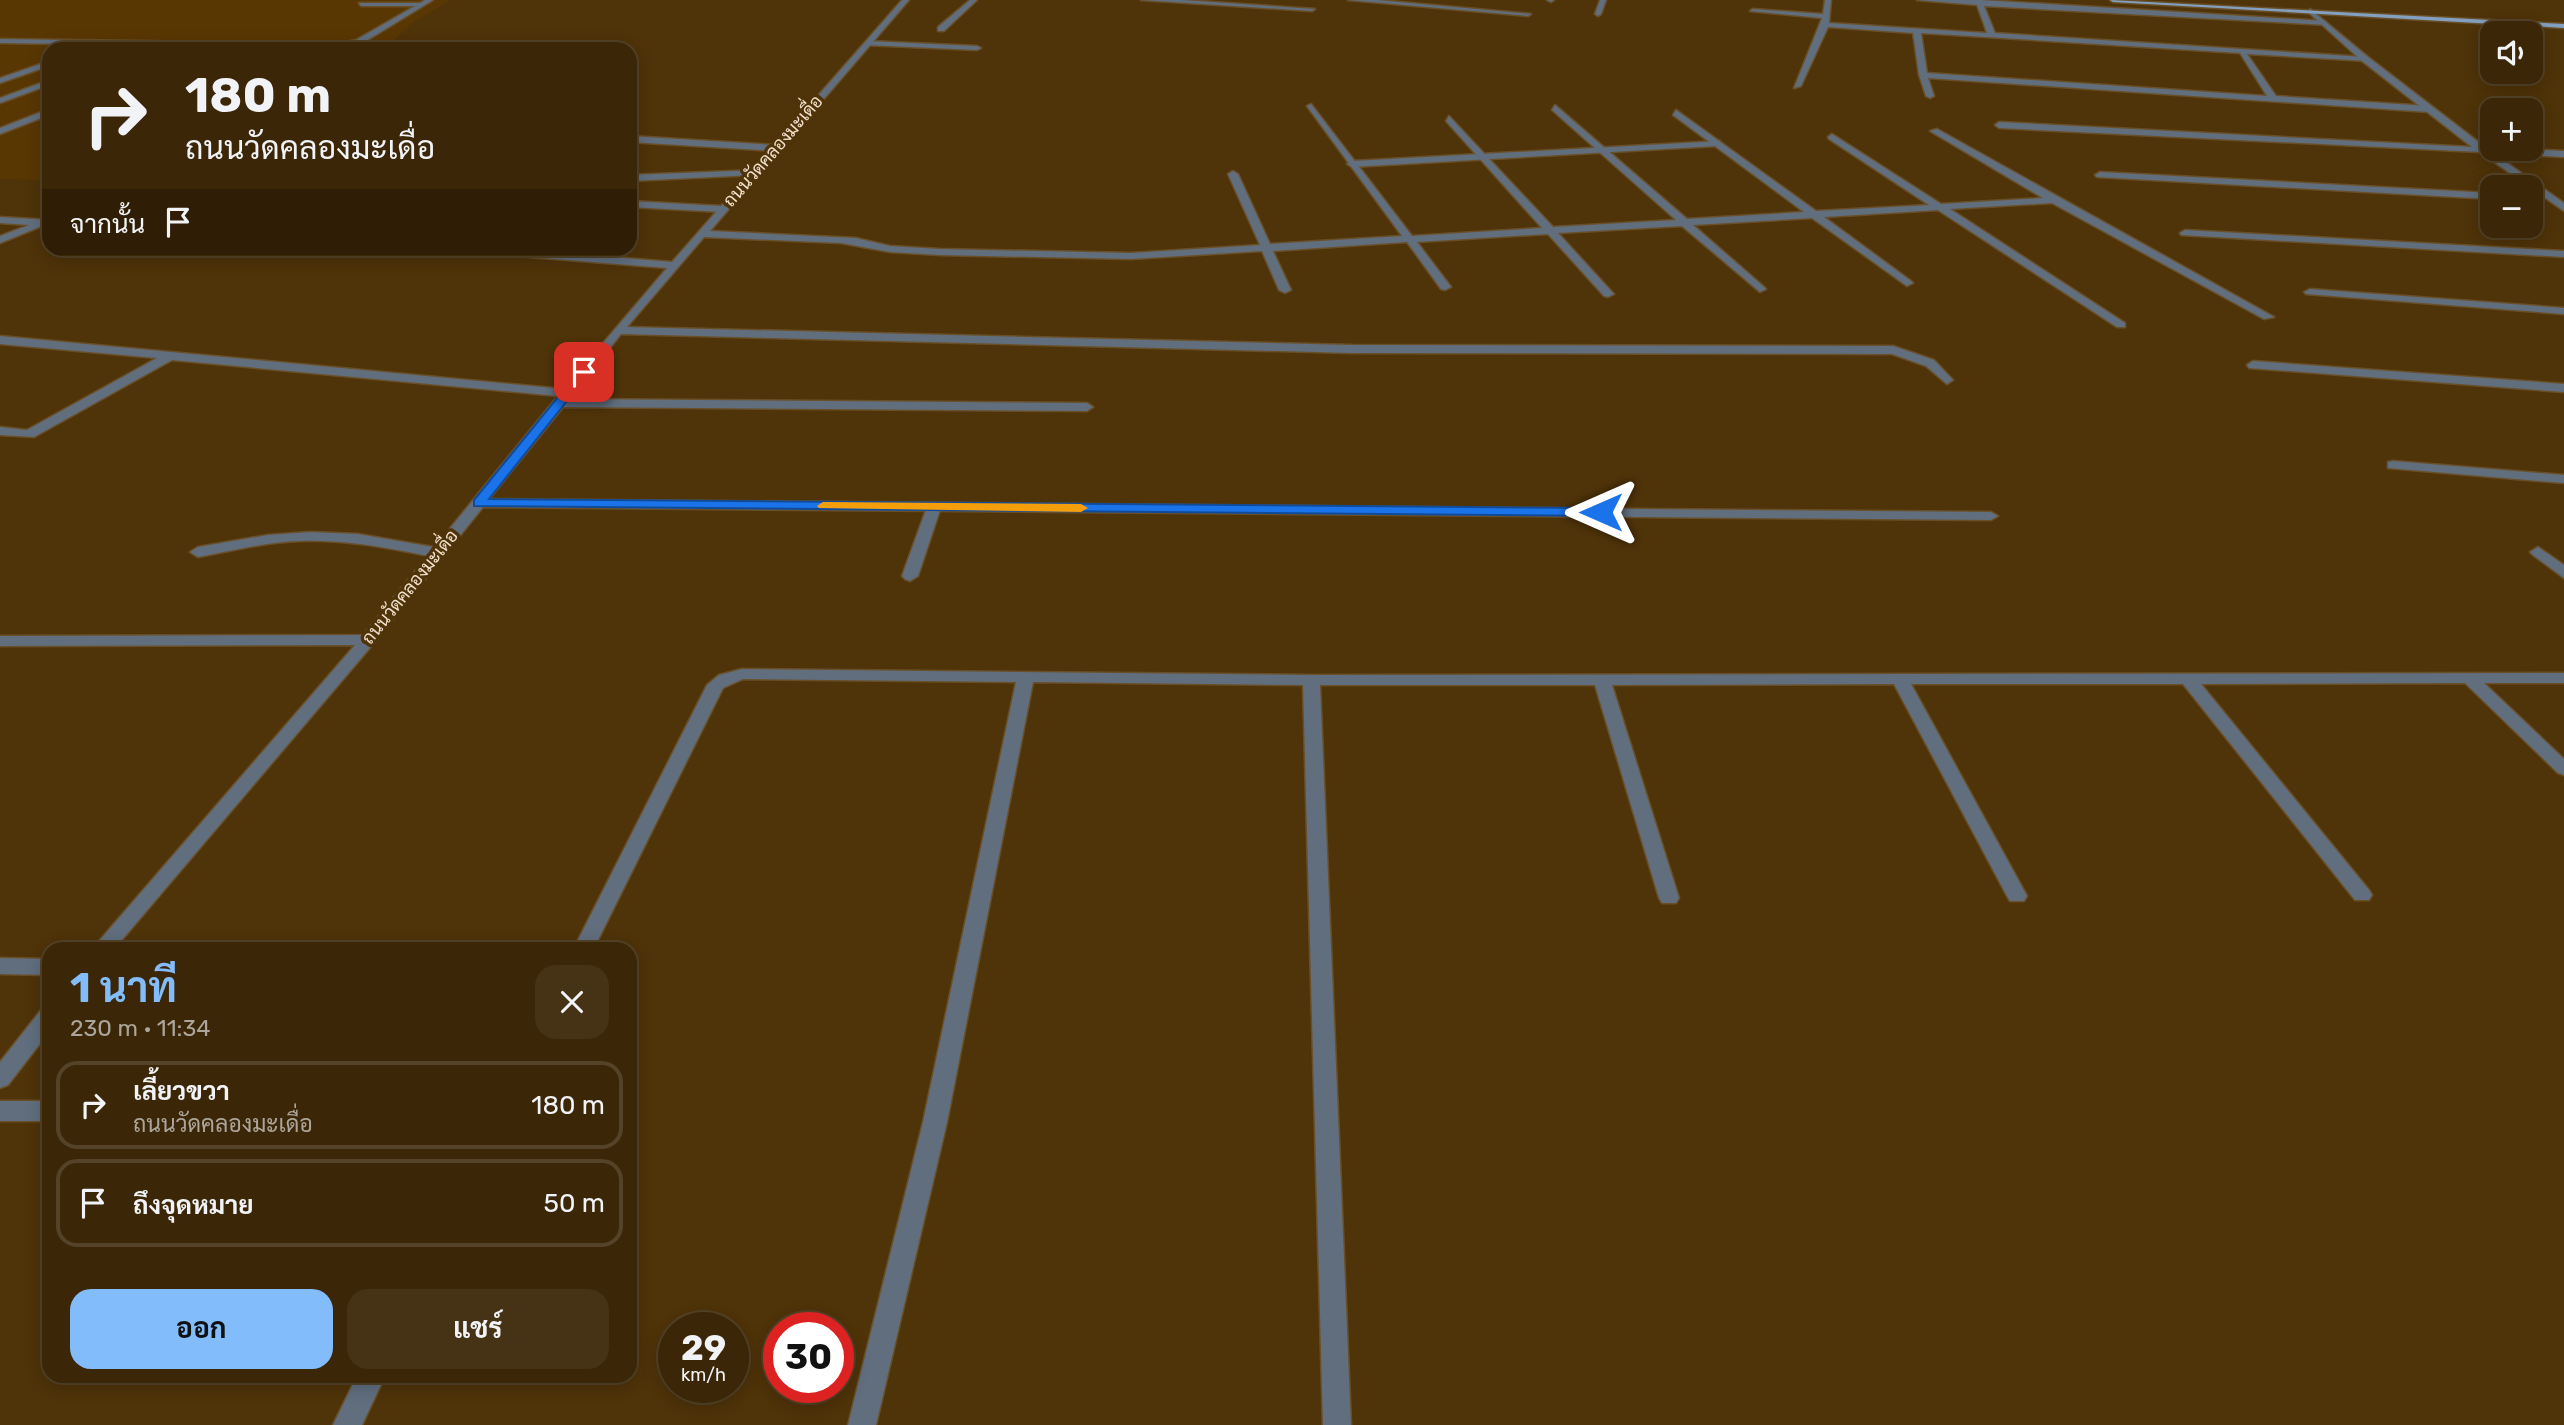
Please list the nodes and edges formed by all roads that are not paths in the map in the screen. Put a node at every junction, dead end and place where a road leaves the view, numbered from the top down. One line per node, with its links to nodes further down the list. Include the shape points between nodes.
1 (430, 0): 15 (street)
2 (906, 0): 35 (street, ถนนวัดคลองมะเดื่อ)
3 (974, 0): 28 (street)
4 (1144, 0): 17 (street)
5 (1351, 0): 16 (street)
6 (1465, 0): 16 (street)
7 (1602, 0): 22 (street)
8 (1828, 0): 24 (street)
9 (1920, 0): 13 (street)
10 (2113, 0): 12 (main road)
11 (2241, 0): 23 (main road)
12 (2125, 1): 19 (main road); 20 (street)
13 (1979, 2): 20 (street); 30 (street)
14 (361, 4): 15 (street)
15 (422, 4): 34 (street)
16 (1457, 8): 21 (street)
17 (1312, 9)
18 (1753, 11): 24 (street)
19 (2310, 11): 26 (street); 27 (main road)
20 (2134, 13): 25 (street); 26 (street)
21 (1528, 14)
22 (1598, 14)
23 (2564, 18)
24 (1825, 21): 29 (street); 44 (street)
25 (2141, 21)
26 (2325, 23): 39 (street)
27 (2564, 26)
28 (941, 29)
29 (1917, 32): 30 (street); 41 (street)
30 (1992, 36): 36 (street)
31 (2156, 38): 36 (street)
32 (0, 41): 33 (street)
33 (52, 42)
34 (358, 42)
35 (868, 43): 37 (street); 62 (street, ถนนวัดคลองมะเดื่อ)
36 (2164, 46): 38 (street)
37 (977, 48)
38 (2242, 51): 39 (street); 48 (street)
39 (2365, 59): 52 (street)
40 (42, 66): 42 (street)
41 (1923, 75): 47 (street); 48 (street)
42 (0, 81)
43 (42, 85): 45 (street)
44 (1797, 86)
45 (14, 95): 46 (street); 49 (street)
46 (37, 96)
47 (1930, 96)
48 (2274, 100): 52 (street)
49 (0, 101)
50 (1311, 106): 70 (street)
51 (1555, 108): 65 (street)
52 (2429, 109): 63 (street)
53 (1676, 113): 61 (street)
54 (42, 115): 57 (street)
55 (1449, 119): 68 (street)
56 (1999, 125): 64 (street)
57 (0, 131)
58 (1934, 131): 78 (street)
59 (1832, 137): 81 (street)
60 (637, 139): 62 (street)
61 (1717, 143): 65 (street); 84 (street)
62 (776, 148): 71 (street, ถนนวัดคลองมะเดื่อ)
63 (2480, 148)
64 (2480, 150)
65 (1601, 151): 68 (street); 87 (street)
66 (2543, 153): 67 (street)
67 (2564, 154)
68 (1483, 157): 70 (street); 89 (street)
69 (2498, 161): 77 (street)
70 (1352, 164): 92 (street)
71 (755, 172): 74 (street); 83 (street, ถนนวัดคลองมะเดื่อ)
72 (1233, 174): 94 (street)
73 (2100, 175): 75 (street)
74 (637, 178)
75 (2480, 195)
76 (2543, 199): 77 (street)
77 (2552, 199): 79 (street); 82 (street)
78 (2054, 200): 81 (street); 105 (street)
79 (2564, 200)
80 (637, 204): 83 (street)
81 (1939, 207): 84 (street); 106 (street)
82 (2564, 208)
83 (722, 209): 91 (street, ถนนวัดคลองมะเดื่อ)
84 (1814, 214): 87 (street); 98 (street)
85 (0, 220): 86 (street)
86 (42, 223)
87 (1684, 223): 89 (street); 100 (street)
88 (42, 224): 93 (street)
89 (1552, 231): 92 (street); 103 (street)
90 (2185, 233): 95 (street)
91 (700, 234): 94 (street, via 1002,255 1119,257); 97 (street, ถนนวัดคลองมะเดื่อ)
92 (1408, 239): 94 (street); 99 (street)
93 (0, 240)
94 (1267, 248): 101 (street)
95 (2564, 254)
96 (559, 256): 97 (street)
97 (673, 265): 107 (street, ถนนวัดคลองมะเดื่อ)
98 (1907, 283)
99 (1445, 287)
100 (1760, 289)
101 (1284, 290)
102 (2310, 292): 104 (street)
103 (1608, 293)
104 (2564, 311)
105 (2268, 317)
106 (2121, 325)
107 (618, 330): 111 (street, via 1352,349 1893,351 1930,363); 113 (street, ถนนวัดคลองมะเดื่อ)
108 (0, 340): 109 (street)
109 (170, 356): 113 (street); 115 (street, via 29,433)
110 (2253, 365): 112 (street)
111 (1947, 380)
112 (2564, 388)
113 (564, 398): 114 (street); 118 (street, ถนนวัดคลองมะเดื่อ)
114 (1087, 407)
115 (0, 432)
116 (2393, 465): 117 (street)
117 (2564, 479)
118 (479, 503): 119 (street); 123 (street, ถนนวัดคลองมะเดื่อ)
119 (934, 507): 120 (street); 125 (street)
120 (1991, 516)
121 (198, 552): 123 (street, via 310,536 352,538)
122 (2538, 552): 124 (street)
123 (439, 553): 126 (street, ถนนวัดคลองมะเดื่อ)
124 (2564, 573)
125 (910, 576)
126 (368, 640): 127 (street); 139 (street, ถนนวัดคลองมะเดื่อ)
127 (0, 641)
128 (1024, 678): 134 (street); 140 (street, via 741,674 725,679 716,685); 149 (street, via 934,1122)
129 (2564, 678): 133 (street)
130 (1602, 679): 131 (street); 134 (street); 138 (street)
131 (1900, 679): 132 (street); 137 (street)
132 (2188, 679): 133 (street); 136 (street)
133 (2470, 679): 135 (street)
134 (1311, 680): 150 (street)
135 (2564, 769)
136 (2362, 895)
137 (2017, 896)
138 (1669, 898)
139 (108, 942)
140 (587, 942)
141 (0, 966): 142 (street)
142 (42, 967)
143 (42, 1025): 144 (street)
144 (0, 1079)
145 (0, 1111): 146 (street)
146 (42, 1111)
147 (368, 1383): 148 (street)
148 (347, 1425)
149 (862, 1425)
150 (1337, 1425)

